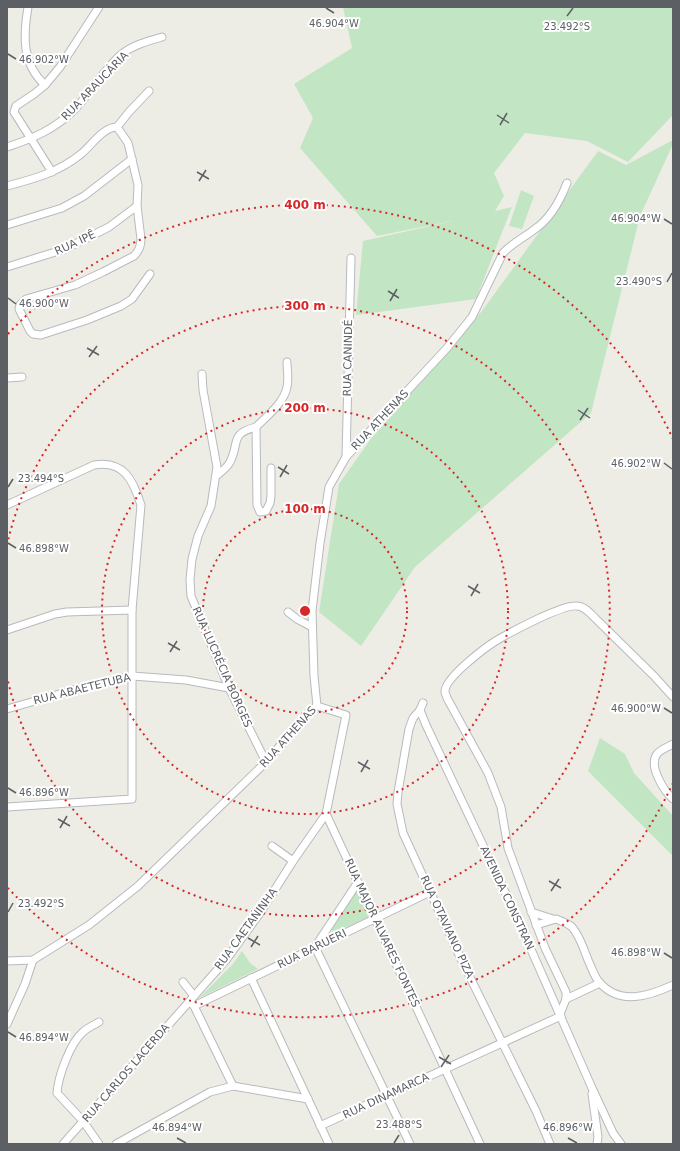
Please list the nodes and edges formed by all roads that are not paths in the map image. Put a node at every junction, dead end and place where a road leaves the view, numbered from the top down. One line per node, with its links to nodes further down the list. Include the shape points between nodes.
1 (28, 7): 4 (street, via 25,22 27,55 36,77)
2 (99, 7): 4 (street, via 60,67)
3 (162, 37): 7 (street, RUA ARAUCÁRIA, via 144,42 122,54 73,111)
4 (45, 85): 7 (street, via 16,106 14,112)
5 (149, 91): 6 (street)
6 (117, 127): 9 (street, via 128,143); 10 (street, via 108,129 80,154)
7 (31, 139): 8 (street, RUA ARAUCÁRIA); 10 (street)
8 (7, 147)
9 (132, 159): 13 (street, via 138,185); 14 (street, via 84,196 62,208)
10 (52, 172): 12 (street)
11 (567, 183): 23 (street, RUA ATHENAS, via 546,220 503,253 472,317 447,348)
12 (7, 186)
13 (137, 206): 16 (street, RUA IPÊ, via 108,227 65,250); 17 (street, via 141,244 134,256 75,285 26,299 19,309 30,331 41,335 121,306 132,299)
14 (7, 226)
15 (351, 258): 23 (street, RUA CANINDÉ)
16 (7, 267)
17 (150, 274)
18 (287, 362): 22 (street, via 287,387 284,395)
19 (202, 374): 25 (street, RUA LUCRÉCIA BORGES, via 217,467)
20 (22, 377): 21 (street)
21 (7, 378)
22 (256, 427): 24 (street, via 257,505 262,512 266,511 270,503); 25 (street, via 239,435 229,464)
23 (346, 457): 29 (street, RUA ATHENAS, via 328,487)
24 (271, 468)
25 (216, 476): 32 (street, RUA LUCRÉCIA BORGES, via 211,506 192,558 190,580 191,596)
26 (7, 505): 27 (street, via 94,465 116,466 124,472 136,489 140,505)
27 (132, 610): 30 (street, via 67,612); 31 (street)
28 (288, 612): 29 (street)
29 (312, 627): 35 (street, RUA ATHENAS)
30 (7, 630)
31 (132, 676): 32 (street, RUA ABAETETUBA, via 186,680); 36 (street, RUA ABAETETUBA); 41 (street, via 132,799)
32 (229, 688): 39 (street, RUA LUCRÉCIA BORGES)
33 (673, 697): 47 (street, via 595,618 578,606 562,608 498,639 455,674 445,691 447,698 488,773 501,807 508,848)
34 (423, 702): 37 (street, RUA OTAVIANO PIZA)
35 (317, 706): 39 (street, RUA ATHENAS); 42 (street, via 346,715)
36 (7, 709)
37 (420, 710): 46 (street, RUA OTAVIANO PIZA, via 413,718 409,729 397,804 403,833); 60 (street, AVENIDA CONSTRAN)
38 (673, 744): 40 (street, via 657,754 654,762 656,773)
39 (266, 762): 52 (street, RUA ATHENAS, via 138,886 89,925)
40 (673, 798)
41 (7, 807)
42 (326, 814): 44 (street, RUA CAETANINHA); 45 (street, RUA MAJOR ALVARES FONTES)
43 (272, 846): 44 (street)
44 (293, 861): 59 (street, RUA CAETANINHA, via 260,913)
45 (358, 882): 48 (street, RUA MAJOR ALVARES FONTES); 51 (street)
46 (430, 892): 48 (street, RUA BARUERI); 63 (street, RUA OTAVIANO PIZA)
47 (532, 912): 49 (street); 50 (street)
48 (375, 918): 51 (street, RUA BARUERI); 64 (street, RUA MAJOR ALVARES FONTES)
49 (556, 919): 50 (street, AVENIDA CONSTRAN); 56 (street, via 572,927)
50 (536, 925): 58 (street, via 566,992)
51 (315, 947): 54 (street, RUA BARUERI); 67 (street)
52 (33, 960): 53 (street, RUA ATHENAS); 62 (street)
53 (7, 961)
54 (251, 978): 59 (street, RUA BARUERI); 68 (street)
55 (183, 982): 59 (street)
56 (600, 983): 57 (street, via 617,995 640,996); 58 (street)
57 (673, 985)
58 (566, 999): 60 (street)
59 (193, 1001): 65 (street); 69 (street, RUA CARLOS LACERDA)
60 (560, 1015): 63 (street, RUA DINAMARCA); 66 (street, AVENIDA CONSTRAN)
61 (99, 1022): 69 (street, via 82,1032 75,1042 58,1083 57,1093)
62 (7, 1024)
63 (503, 1043): 64 (street, RUA DINAMARCA); 79 (street, RUA OTAVIANO PIZA)
64 (445, 1069): 67 (street, RUA DINAMARCA); 78 (street, RUA MAJOR ALVARES FONTES)
65 (233, 1086): 68 (street); 75 (street, via 210,1092)
66 (592, 1088): 71 (street, AVENIDA CONSTRAN); 72 (street, AVENIDA CONSTRAN)
67 (387, 1096): 70 (street, RUA DINAMARCA); 77 (street)
68 (308, 1099): 70 (street)
69 (83, 1121): 73 (street, RUA CARLOS LACERDA); 74 (street)
70 (320, 1126): 76 (street)
71 (613, 1132): 72 (street, AVENIDA CONSTRAN, via 604,1132); 80 (street, AVENIDA CONSTRAN)
72 (598, 1140)
73 (63, 1144)
74 (99, 1144)
75 (116, 1144)
76 (329, 1144)
77 (410, 1144)
78 (480, 1144)
79 (550, 1144)
80 (621, 1144)

